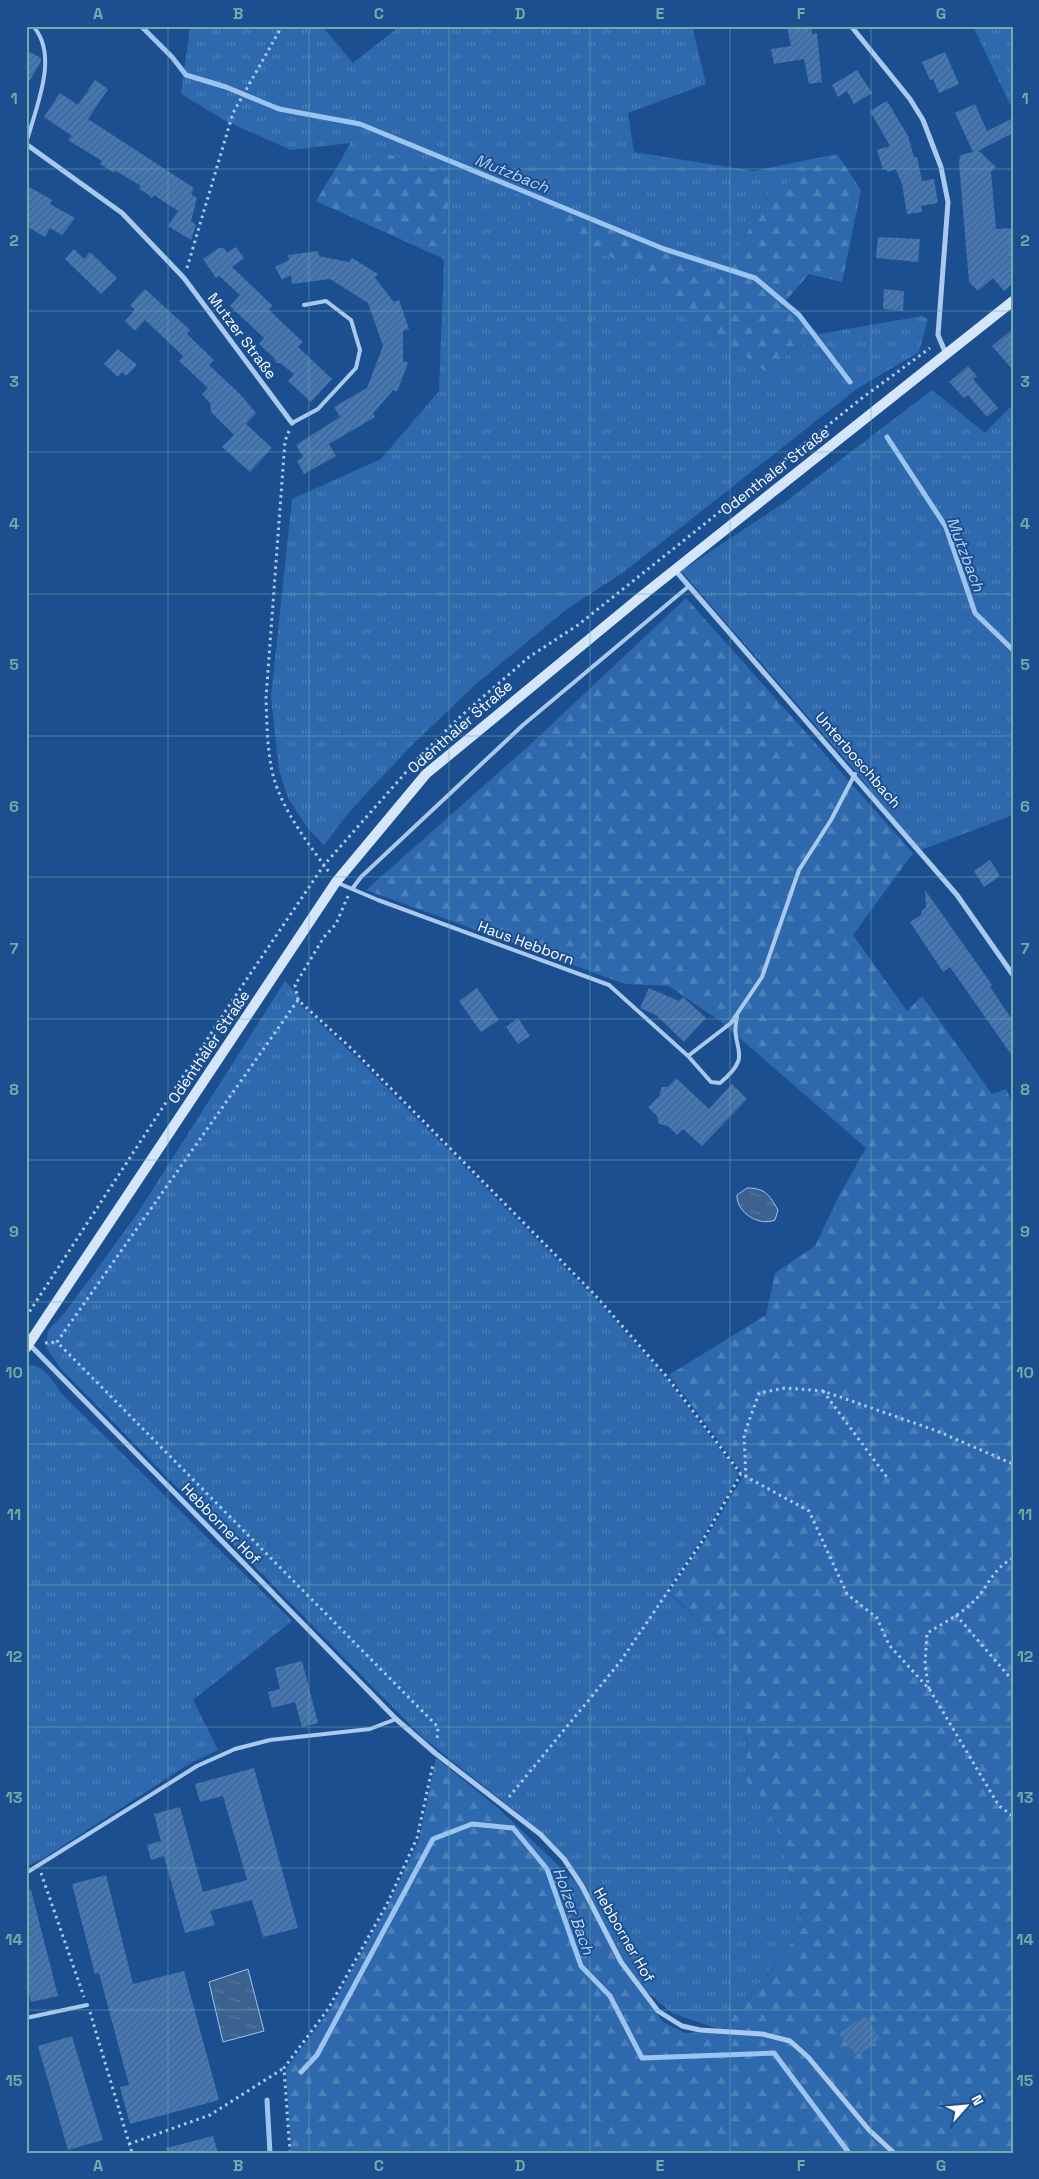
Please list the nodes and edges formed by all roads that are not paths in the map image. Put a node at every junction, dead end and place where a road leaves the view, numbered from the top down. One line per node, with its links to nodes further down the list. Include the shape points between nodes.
1 (33, 26): 3 (lane, via 42,36 47,64)
2 (851, 26): 6 (street, via 910,99 923,120 941,167 948,202 938,335)
3 (26, 144): 7 (street, Mutzer Straße, via 122,213 184,278)
4 (1013, 301): 6 (main road, Odenthaler Straße)
5 (304, 305): 7 (lane, via 326,302 351,320 360,350 356,368 318,409)
6 (946, 354): 8 (main road, Odenthaler Straße)
7 (292, 424)
8 (675, 569): 9 (street, Unterboschbach); 11 (main road, Odenthaler Straße, via 426,774)
9 (689, 586): 10 (street, Unterboschbach); 12 (lane, via 522,726)
10 (854, 774): 13 (street, Unterboschbach, via 958,895); 14 (lane, via 831,820 799,870 762,977)
11 (336, 882): 12 (lane, Haus Hebborn); 16 (main road, Odenthaler Straße)
12 (352, 889): 15 (lane, Haus Hebborn, via 609,985)
13 (1013, 975)
14 (738, 1014): 15 (lane); 15 (lane, Haus Hebborn, via 735,1026 741,1054 739,1064 730,1075 720,1082 711,1082)
15 (688, 1056)
16 (28, 1346): 17 (street, Hebborner Hof)
17 (396, 1719): 18 (lane, via 370,1729 270,1740 235,1749 197,1766); 21 (street, Hebborner Hof, via 540,1834 564,1859 622,1962 658,2011 682,2026 762,2034 790,2041 808,2057 869,2130)
18 (26, 1873)
19 (87, 2005): 20 (lane)
20 (26, 2018)
21 (894, 2153)

